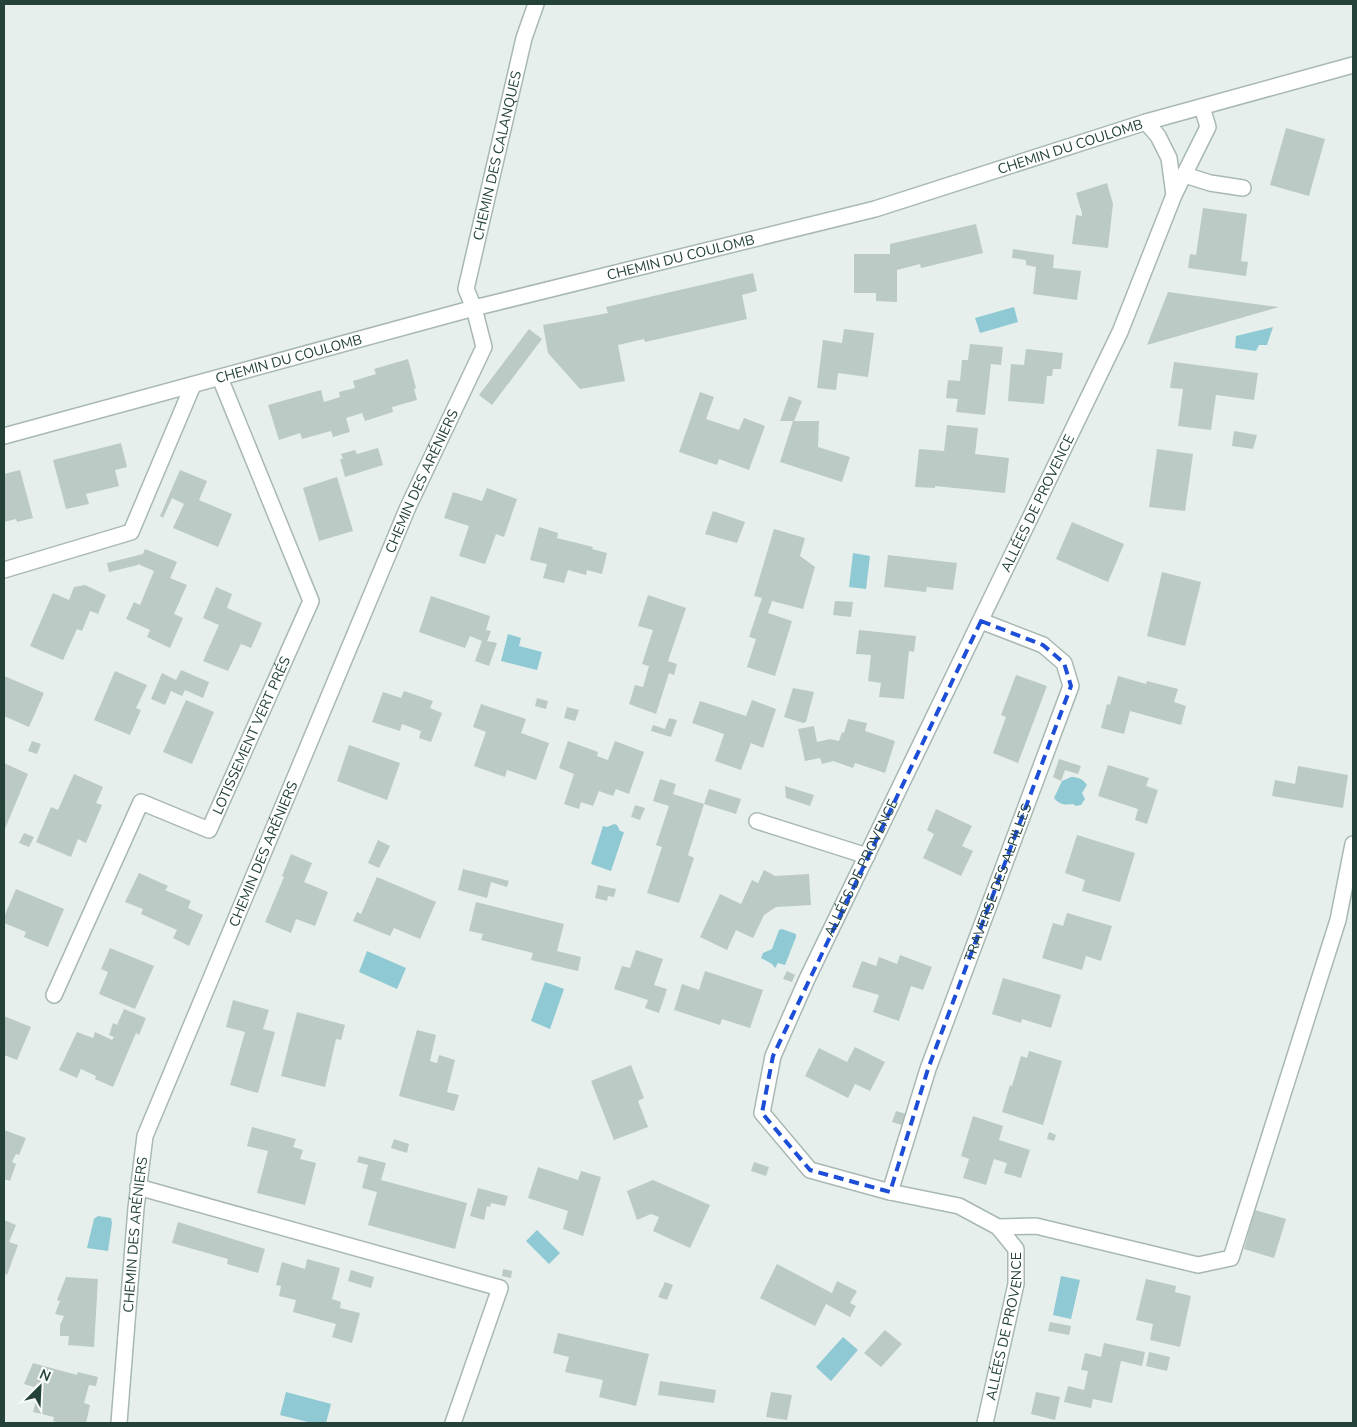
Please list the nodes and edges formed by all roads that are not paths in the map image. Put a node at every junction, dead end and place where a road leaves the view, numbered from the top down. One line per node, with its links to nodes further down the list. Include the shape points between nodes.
1 (536, 4): 8 (street, CHEMIN DES CALANQUES, via 524,38 466,289)
2 (1353, 65): 3 (street, CHEMIN DU COULOMB)
3 (1202, 107): 4 (street, CHEMIN DU COULOMB); 5 (street, ALLÉES DE PROVENCE, via 1208,127)
4 (1146, 122): 7 (street, ALLÉES DE PROVENCE, via 1158,136 1169,158); 8 (street, CHEMIN DU COULOMB, via 875,209)
5 (1185, 174): 6 (street, via 1210,184); 7 (street, ALLÉES DE PROVENCE)
6 (1243, 188)
7 (1174, 194): 13 (street, ALLÉES DE PROVENCE, via 1120,332)
8 (474, 308): 9 (street, CHEMIN DU COULOMB); 18 (street, CHEMIN DES ARÉNIERS, via 484,347 408,507 148,1127)
9 (220, 378): 10 (street, CHEMIN DU COULOMB); 17 (street, LOTISSEMENT VERT PRÉS, via 311,601 209,830 141,802)
10 (193, 385): 11 (street, CHEMIN DU COULOMB); 12 (street, via 131,532)
11 (4, 436)
12 (4, 570)
13 (981, 621): 16 (street, ALLÉES DE PROVENCE); 19 (street, TRAVERSE DES ALPILLES, via 1043,645 1064,663 1071,686 928,1069)
14 (757, 821): 16 (street)
15 (1353, 844): 20 (street, via 1338,920 1232,1258 1198,1265 1036,1226)
16 (867, 856): 19 (street, ALLÉES DE PROVENCE, via 773,1056 762,1113 810,1170)
17 (54, 995)
18 (138, 1187): 21 (street, CHEMIN DES ARÉNIERS); 22 (street, via 500,1288)
19 (890, 1192): 20 (street, ALLÉES DE PROVENCE, via 959,1206)
20 (998, 1227): 23 (street, ALLÉES DE PROVENCE, via 1016,1249 1016,1284)
21 (118, 1423)
22 (453, 1423)
23 (985, 1423)

